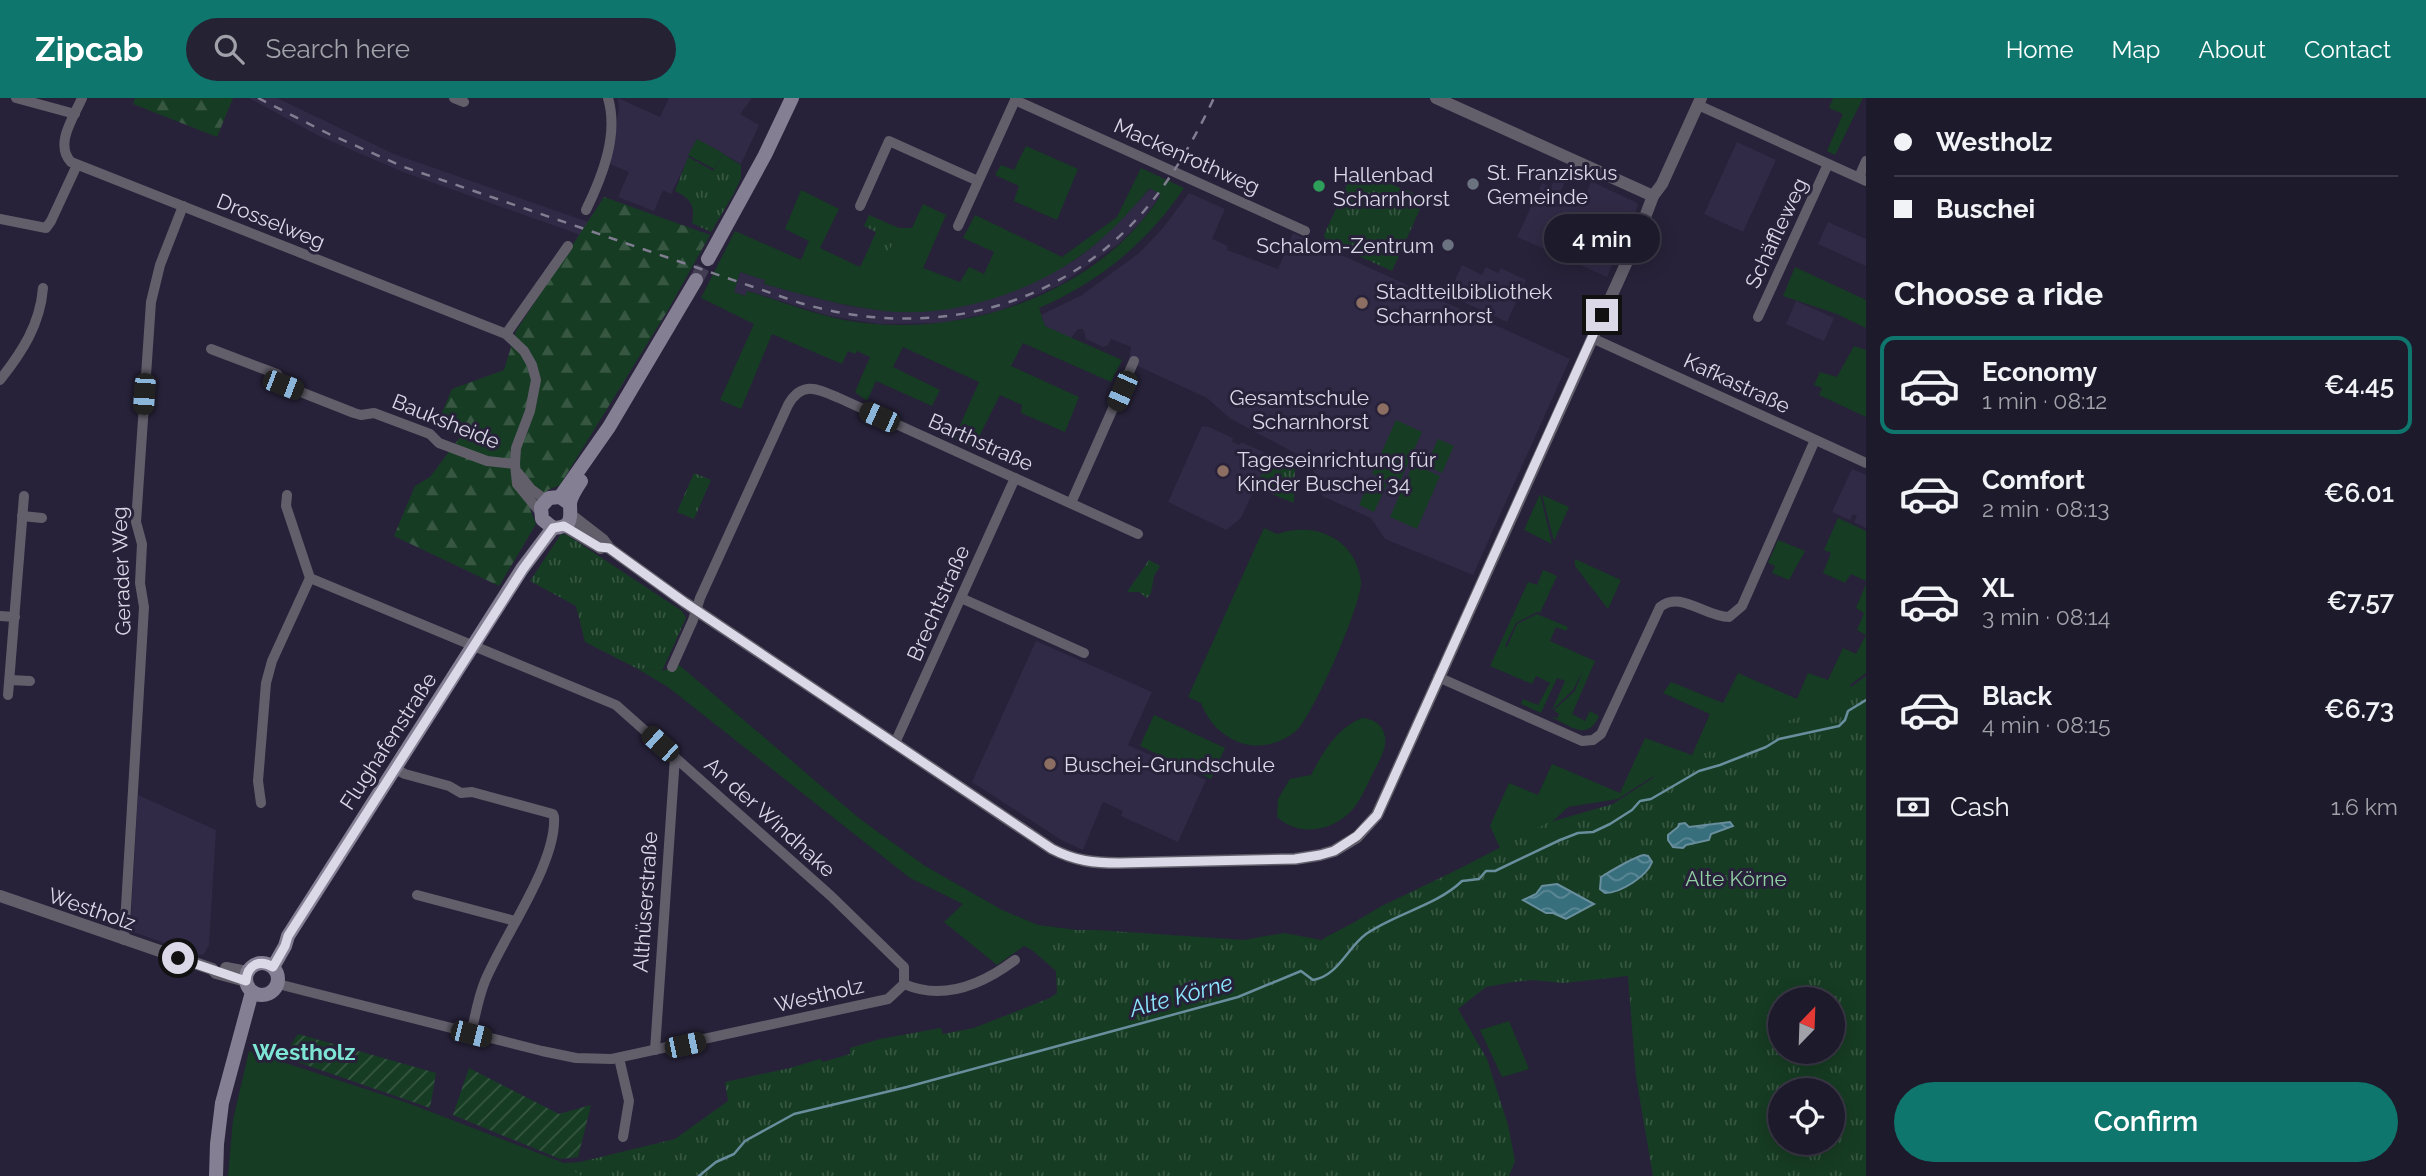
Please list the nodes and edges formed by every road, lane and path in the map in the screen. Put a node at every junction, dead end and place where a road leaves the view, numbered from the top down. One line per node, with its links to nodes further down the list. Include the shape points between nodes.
1 (16, 98): 8 (street)
2 (82, 98): 8 (street)
3 (608, 98): 17 (street, via 612,120 605,160)
4 (1436, 98): 14 (street)
5 (788, 99): 22 (main road, via 760,166)
6 (1015, 99): 13 (street); 20 (street, Mackenrothweg)
7 (1699, 101): 11 (street, Schäffleweg); 14 (street)
8 (75, 114): 10 (street, via 64,146 67,158)
9 (1866, 161): 12 (street, Schäffleweg)
10 (76, 164): 15 (street, Drosselweg); 18 (street, via 46,228)
11 (1828, 164): 12 (street, Schäffleweg); 25 (street, Schäffleweg)
12 (1862, 179)
13 (978, 181): 16 (street, via 889,141); 19 (street)
14 (1653, 196): 27 (street)
15 (183, 206): 26 (street, Drosselweg); 61 (street, Gerader Weg, via 160,265 148,343 136,522 142,544 144,607)
16 (860, 206)
17 (586, 210)
18 (0, 219)
19 (958, 226)
20 (1305, 231)
21 (568, 246): 26 (street)
22 (708, 259)
23 (696, 280): 38 (main road, Flughafenstraße)
24 (43, 288): 30 (street, via 34,330)
25 (1758, 317)
26 (506, 334): 33 (street, Drosselweg, via 524,351 536,380)
27 (1592, 338): 31 (street, Kafkastraße); 50 (street)
28 (211, 349): 33 (street, Bauksheide, via 277,374 283,385 354,413 374,413 429,434 439,443)
29 (1135, 361): 37 (street)
30 (0, 380)
31 (1815, 440): 32 (street, Kafkastraße); 50 (street, via 1742,606 1728,617 1680,601 1660,607 1601,734 1593,740 1582,741)
32 (1866, 463)
33 (515, 468): 38 (street)
34 (1015, 478): 37 (street, Barthstraße); 43 (street, Brechtstraße); 44 (street, Barthstraße, via 820,390 806,388 788,405)
35 (288, 495): 42 (street, via 286,506)
36 (23, 496): 39 (street)
37 (1071, 502): 41 (street, Barthstraße)
38 (556, 513): 44 (street); 47 (main road, Flughafenstraße)
39 (22, 516): 40 (street); 46 (street)
40 (43, 518)
41 (1138, 534)
42 (310, 578): 47 (street, An der Windhake); 57 (street, via 266,683 258,781)
43 (961, 598): 48 (street); 54 (street, Brechtstraße)
44 (696, 610): 49 (street); 54 (street)
45 (0, 616): 46 (street)
46 (15, 617): 51 (street)
47 (474, 647): 55 (street, An der Windhake, via 616,705); 56 (main road, Flughafenstraße)
48 (1084, 653)
49 (672, 667)
50 (1438, 677): 54 (street, via 1377,815 1343,846 1295,859 1076,860 1052,849)
51 (10, 680): 52 (street); 53 (street)
52 (30, 681)
53 (8, 695)
54 (895, 743)
55 (675, 757): 65 (street, An der Windhake, via 904,967); 68 (street, Althüserstraße)
56 (395, 769): 60 (street, via 461,793 553,814 553,834 544,863); 63 (main road, Flughafenstraße)
57 (261, 803)
58 (417, 895): 60 (street)
59 (0, 897): 61 (street, Westholz)
60 (515, 921): 67 (street, via 484,984)
61 (124, 940): 66 (street, Westholz, via 212,969 218,967)
62 (1015, 960): 65 (street, via 993,976 939,992)
63 (269, 965): 64 (main road, via 277,973); 66 (main road, via 253,965)
64 (278, 984): 66 (main road, via 270,993); 67 (street, Westholz)
65 (904, 984): 68 (street, Westholz, via 888,999)
66 (251, 985): 71 (main road, via 222,1103)
67 (471, 1034): 69 (street, Westholz, via 566,1056)
68 (655, 1050): 69 (street, Westholz)
69 (620, 1058): 70 (street, via 629,1101)
70 (623, 1137)
71 (216, 1176)

